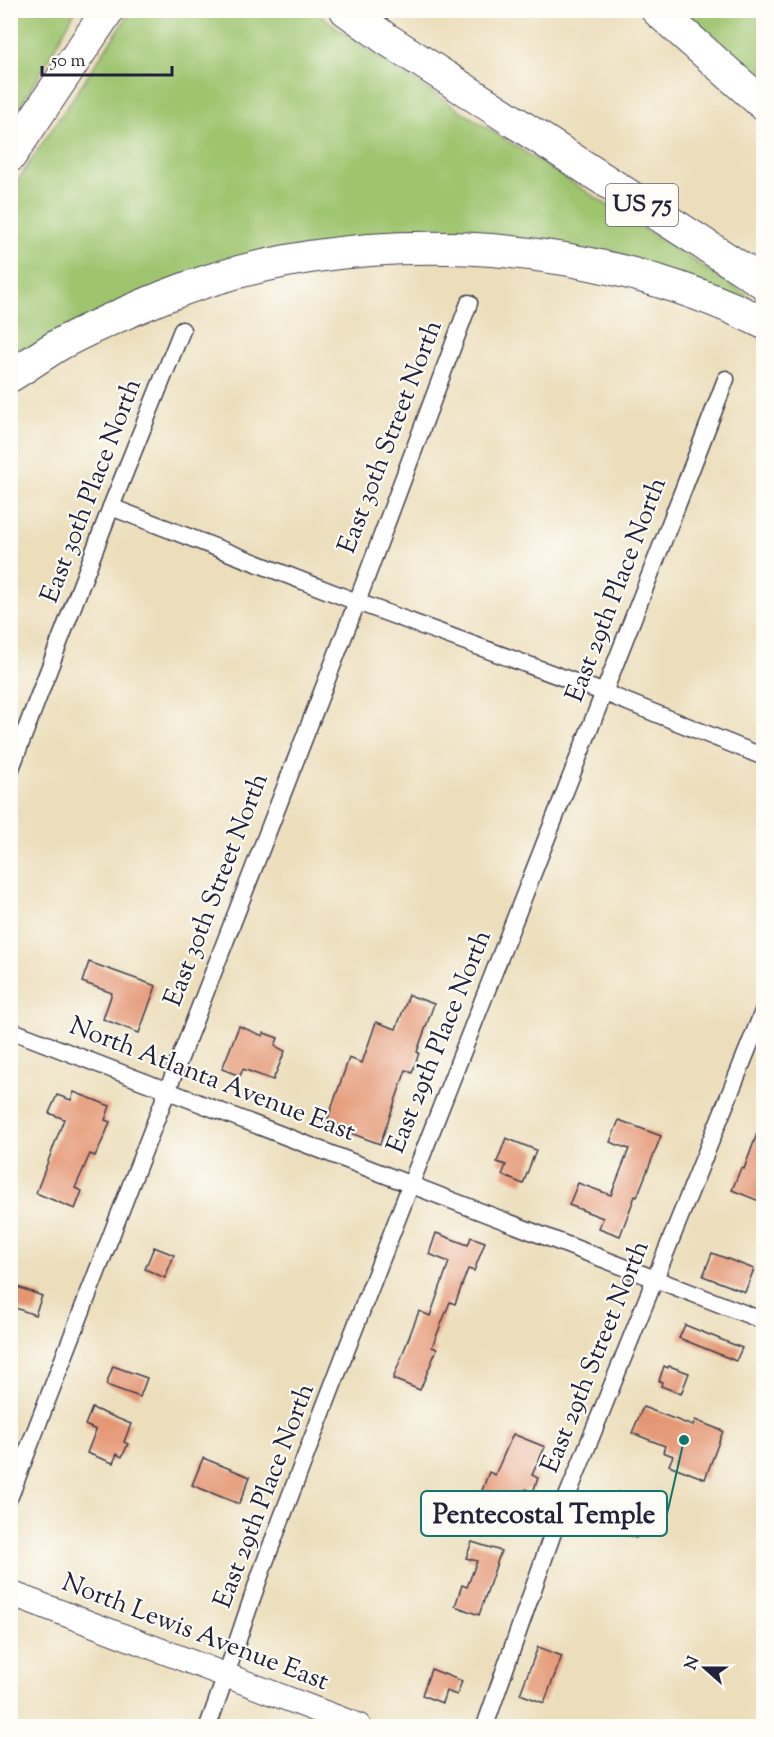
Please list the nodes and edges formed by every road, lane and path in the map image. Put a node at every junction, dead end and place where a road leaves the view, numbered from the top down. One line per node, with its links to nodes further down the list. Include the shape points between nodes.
1 (108, 10): 5 (highway)
2 (346, 10): 7 (highway, US 75)
3 (378, 10): 7 (highway)
4 (657, 10): 6 (highway)
5 (96, 24): 8 (highway)
6 (764, 105)
7 (521, 126): 9 (highway, US 75)
8 (10, 156)
9 (764, 283)
10 (469, 303): 16 (street, East 30th Street North)
11 (764, 323): 13 (highway, via 698,294 568,259 466,247 358,251 264,266 165,296 61,344)
12 (182, 330): 15 (street, East 30th Place North)
13 (10, 376)
14 (726, 379): 17 (street, East 29th Place North)
15 (111, 507): 16 (street); 19 (street, East 30th Place North)
16 (357, 602): 17 (street); 22 (street, East 30th Street North)
17 (605, 693): 18 (street); 23 (street, East 29th Place North)
18 (764, 757)
19 (10, 771)
20 (764, 1010): 24 (street, East 29th Street North)
21 (10, 1030): 22 (street, North Atlanta Avenue East)
22 (167, 1090): 23 (street, North Atlanta Avenue East); 26 (street, East 30th Street North)
23 (411, 1185): 24 (street, North Atlanta Avenue East); 28 (street, East 29th Place North)
24 (656, 1278): 25 (street, North Atlanta Avenue East); 31 (street, East 29th Street North, via 556,1524)
25 (764, 1321)
26 (10, 1496)
27 (10, 1593): 28 (main road, North Lewis Avenue East)
28 (225, 1675): 29 (street, East 29th Place North); 30 (main road, North Lewis Avenue East)
29 (208, 1726)
30 (359, 1726)
31 (486, 1726)

